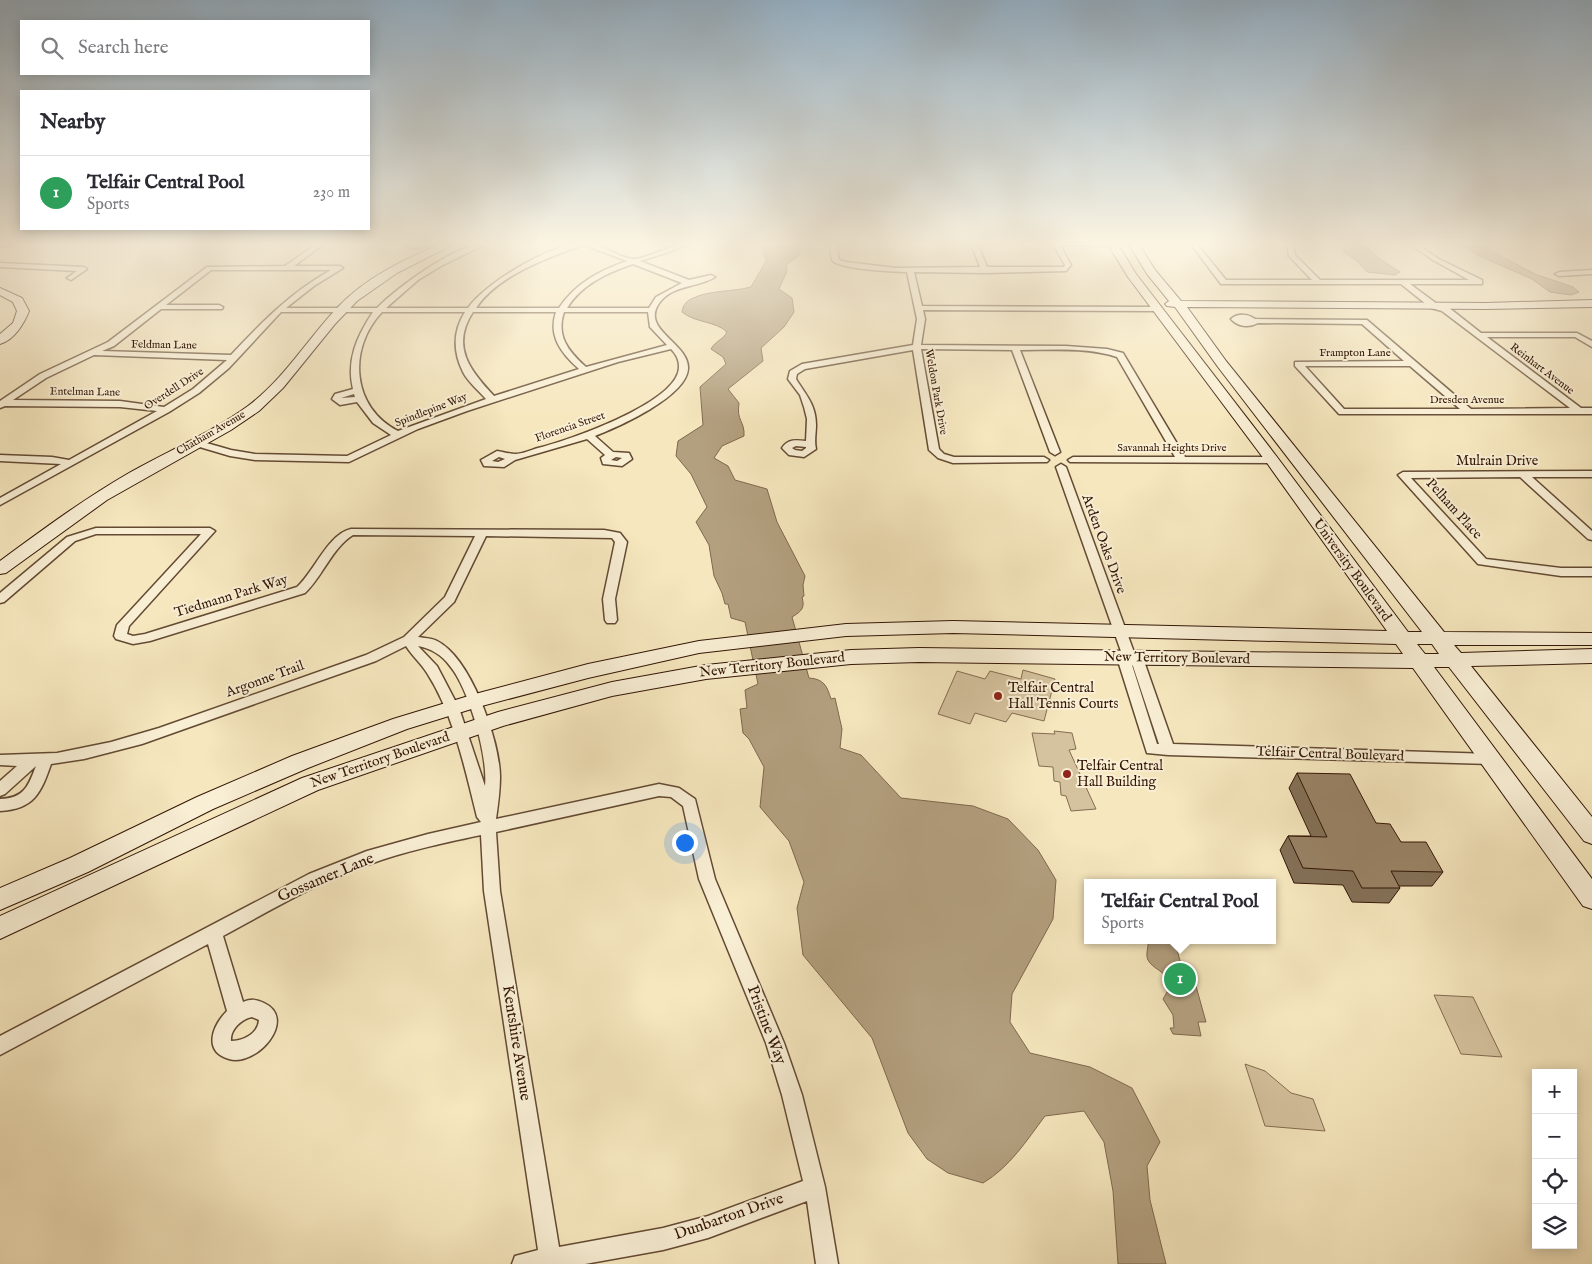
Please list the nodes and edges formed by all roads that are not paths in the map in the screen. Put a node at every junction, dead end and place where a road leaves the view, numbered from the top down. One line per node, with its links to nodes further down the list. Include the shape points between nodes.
1 (19, 302): 29 (main road, via 23,311 18,324)
2 (166, 302): 16 (street)
3 (288, 302): 18 (street, Overdell Drive)
4 (350, 302): 19 (street, Chatham Avenue)
5 (388, 302): 20 (street)
6 (476, 302): 21 (street)
7 (568, 302): 25 (street)
8 (658, 302): 26 (street)
9 (917, 302): 15 (street, Weldon Park Drive)
10 (1153, 302): 22 (street, University Boulevard)
11 (1174, 302): 23 (main road, University Boulevard)
12 (1433, 302): 24 (street, Reinhart Avenue)
13 (1436, 302): 24 (street, Reinhart Avenue)
14 (1591, 303): 24 (main road, via 1524,309)
15 (918, 306): 22 (street); 32 (street, Weldon Park Drive, via 921,322)
16 (160, 307): 17 (street); 34 (street)
17 (219, 307)
18 (282, 307): 19 (street); 35 (street, Overdell Drive)
19 (344, 307): 20 (street); 47 (street, Chatham Avenue, via 270,395 230,424)
20 (382, 307): 21 (street); 45 (street, via 370,322 358,348 354,374 359,395 370,416)
21 (471, 307): 25 (street); 38 (street, via 459,332 459,356 470,378)
22 (1156, 307): 23 (main road); 56 (main road, University Boulevard)
23 (1178, 307): 24 (main road); 62 (main road, University Boulevard)
24 (1441, 307): 28 (street, Reinhart Avenue)
25 (563, 308): 26 (street); 37 (street, via 556,324 558,339)
26 (652, 308): 31 (street, Florencia Street, via 650,316 654,327)
27 (1255, 321): 36 (street, via 1364,322)
28 (1479, 335): 30 (street, via 1577,335); 42 (street, Reinhart Avenue)
29 (0, 340)
30 (1592, 345)
31 (671, 346): 37 (street, Spindlepine Way); 46 (street, Florencia Street, via 683,362 683,371 675,386 634,416)
32 (916, 347): 33 (street); 48 (street, via 808,365 793,373 792,379 810,408); 53 (street, Weldon Park Drive, via 934,448 942,456 953,460)
33 (1015, 348): 49 (street); 55 (street, via 1077,348 1114,352 1122,357)
34 (95, 352): 35 (street, Feldman Lane); 39 (street, via 43,376)
35 (233, 358): 40 (street, Overdell Drive, via 212,379)
36 (1413, 363): 41 (street); 44 (street, Frampton Lane, via 1298,364)
37 (585, 370): 38 (street, Spindlepine Way)
38 (492, 400): 45 (street, Spindlepine Way)
39 (1, 404): 40 (street, Entelman Lane, via 120,404)
40 (166, 410): 57 (street, Overdell Drive)
41 (1468, 411): 42 (street, Dresden Avenue); 44 (street, Dresden Avenue)
42 (1579, 411): 43 (street, Dresden Avenue)
43 (1592, 411)
44 (1342, 412)
45 (398, 435): 47 (street, Spindlepine Way, via 349,459 255,457)
46 (589, 436): 50 (street); 52 (street, Florencia Street)
47 (196, 443): 66 (street, Chatham Avenue, via 98,498)
48 (810, 444)
49 (1055, 452): 53 (street, via 1045,455); 54 (street, via 1067,454)
50 (611, 454)
51 (0, 458): 57 (street)
52 (510, 458)
53 (1044, 460): 58 (street)
54 (1073, 460): 55 (street, Savannah Heights Drive); 58 (street, via 1072,465)
55 (1182, 460): 56 (street, Savannah Heights Drive)
56 (1272, 460): 62 (main road, via 1288,465); 71 (main road, University Boulevard)
57 (70, 463): 63 (street, Overdell Drive)
58 (1061, 467): 70 (street, Arden Oaks Drive)
59 (1522, 474): 60 (street, Mulrain Drive); 61 (street, Mulrain Drive); 65 (street)
60 (1592, 474)
61 (1403, 475): 67 (street, Pelham Place, via 1482,562)
62 (1316, 482): 72 (main road, University Boulevard)
63 (0, 502)
64 (482, 532): 68 (street, Tiedmann Park Way, via 351,532 340,538 312,582 302,590 133,640 120,636 123,625 210,531 96,531 84,534 71,539); 69 (street, Tiedmann Park Way, via 604,533 618,538 621,542 609,599); 74 (street, Argonne Trail, via 450,599)
65 (1592, 537)
66 (0, 569)
67 (1592, 572)
68 (0, 599)
69 (611, 620)
70 (1119, 631): 71 (main road, New Territory Boulevard); 76 (street, Telfair Central Boulevard); 79 (main road, New Territory Boulevard, via 953,627 804,634 699,647 588,671)
71 (1401, 638): 72 (main road, New Territory Boulevard); 78 (main road, University Boulevard)
72 (1440, 638): 73 (main road, New Territory Boulevard); 77 (main road, University Boulevard)
73 (1592, 639)
74 (408, 640): 79 (street, Kentshire Avenue, via 433,644 455,663); 80 (street, Kentshire Avenue, via 432,669); 87 (street, Argonne Trail, via 371,658 136,742 78,756)
75 (1592, 656): 77 (main road, New Territory Boulevard)
76 (1128, 657): 78 (main road, New Territory Boulevard); 81 (street, Telfair Central Boulevard, via 1126,664); 82 (street, Telfair Central Boulevard, via 1139,664); 83 (main road, New Territory Boulevard, via 919,655 748,666 612,689)
77 (1456, 659): 78 (main road, New Territory Boulevard); 91 (main road, University Boulevard)
78 (1417, 661): 85 (street, University Boulevard)
79 (475, 701): 80 (main road, New Territory Boulevard); 83 (street, Kentshire Avenue)
80 (452, 708): 83 (street, Kentshire Avenue); 94 (main road, New Territory Boulevard, via 300,762)
81 (1139, 708): 82 (street); 84 (street, Telfair Central Boulevard, via 1152,749)
82 (1154, 708): 84 (street, Telfair Central Boulevard)
83 (471, 729): 92 (street, Kentshire Avenue); 92 (street, Kentshire Avenue, via 490,754 493,776); 95 (main road, New Territory Boulevard, via 310,784)
84 (1168, 750): 85 (street, Telfair Central Boulevard)
85 (1491, 759): 93 (street, University Boulevard)
86 (0, 760): 87 (street, Argonne Trail)
87 (38, 761): 88 (street); 90 (street, via 32,794 8,806)
88 (0, 790)
89 (680, 795): 92 (street, Gossamer Lane, via 659,790); 99 (street, Pristine Way, via 690,803 708,879 778,1052)
90 (0, 805)
91 (1587, 823)
92 (488, 827): 96 (street, Gossamer Lane, via 367,858 315,879); 100 (street, Kentshire Avenue, via 492,891)
93 (1592, 898)
94 (0, 899)
95 (0, 928)
96 (213, 932): 97 (street); 98 (street, Gossamer Lane)
97 (237, 1014)
98 (0, 1046)
99 (815, 1187): 100 (street, Dunbarton Drive, via 708,1227 663,1239); 102 (street, Pristine Way)
100 (550, 1259): 101 (street, Dunbarton Drive)
101 (523, 1264)
102 (827, 1264)

